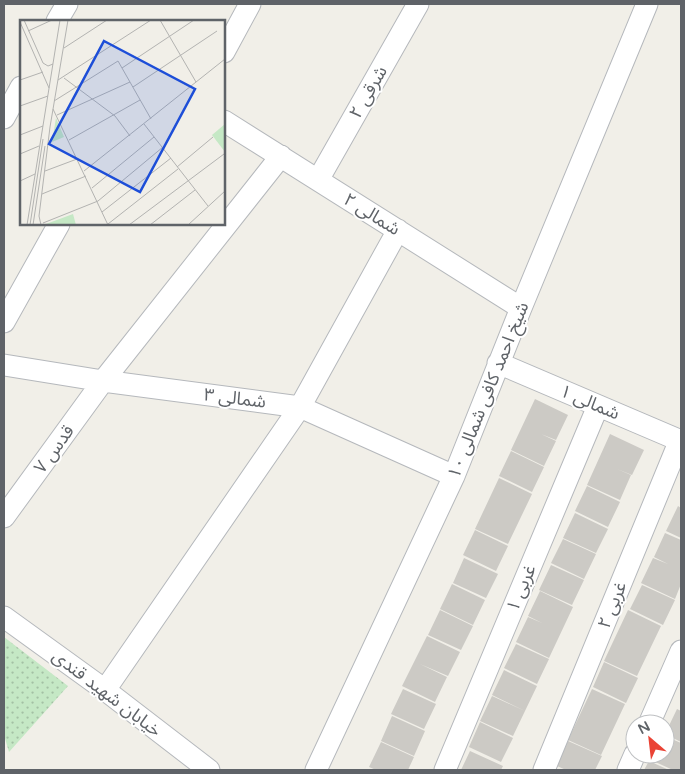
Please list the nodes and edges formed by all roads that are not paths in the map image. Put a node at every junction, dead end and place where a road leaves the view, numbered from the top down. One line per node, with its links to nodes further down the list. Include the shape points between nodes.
1 (67, 4): 5 (street)
2 (250, 4): 6 (street)
3 (418, 4): 11 (street, شرقی ۲)
4 (647, 4): 14 (street, شیخ احمد کافی شمالی ۱۰)
5 (58, 20)
6 (225, 50)
7 (20, 89): 8 (street)
8 (4, 118)
9 (225, 122): 10 (street, شمالی ۲)
10 (281, 156): 11 (street, شمالی ۲); 18 (street, قدس ۷)
11 (318, 180): 13 (street, شمالی ۲)
12 (58, 225): 15 (street)
13 (398, 230): 14 (street, شمالی ۲); 20 (street)
14 (521, 308): 16 (street, شیخ احمد کافی شمالی ۱۰)
15 (4, 322)
16 (498, 363): 19 (street, ۱ شمالی); 22 (street, شیخ احمد کافی شمالی ۱۰)
17 (4, 365): 18 (street, شمالی ۳)
18 (104, 381): 20 (street, شمالی ۳); 23 (street, قدس ۷)
19 (598, 406): 21 (street, ۱ شمالی); 30 (street, ۱ غربی)
20 (300, 407): 22 (street, شمالی ۳); 26 (street)
21 (680, 440): 31 (street, ۲ غربی)
22 (454, 476): 29 (street, شیخ احمد کافی شمالی ۱۰)
23 (4, 517)
24 (4, 617): 26 (street, خیابان شهید قندی)
25 (681, 651): 27 (street)
26 (105, 690): 28 (street, خیابان شهید قندی)
27 (653, 714)
28 (209, 770)
29 (316, 770)
30 (445, 770)
31 (544, 770)

